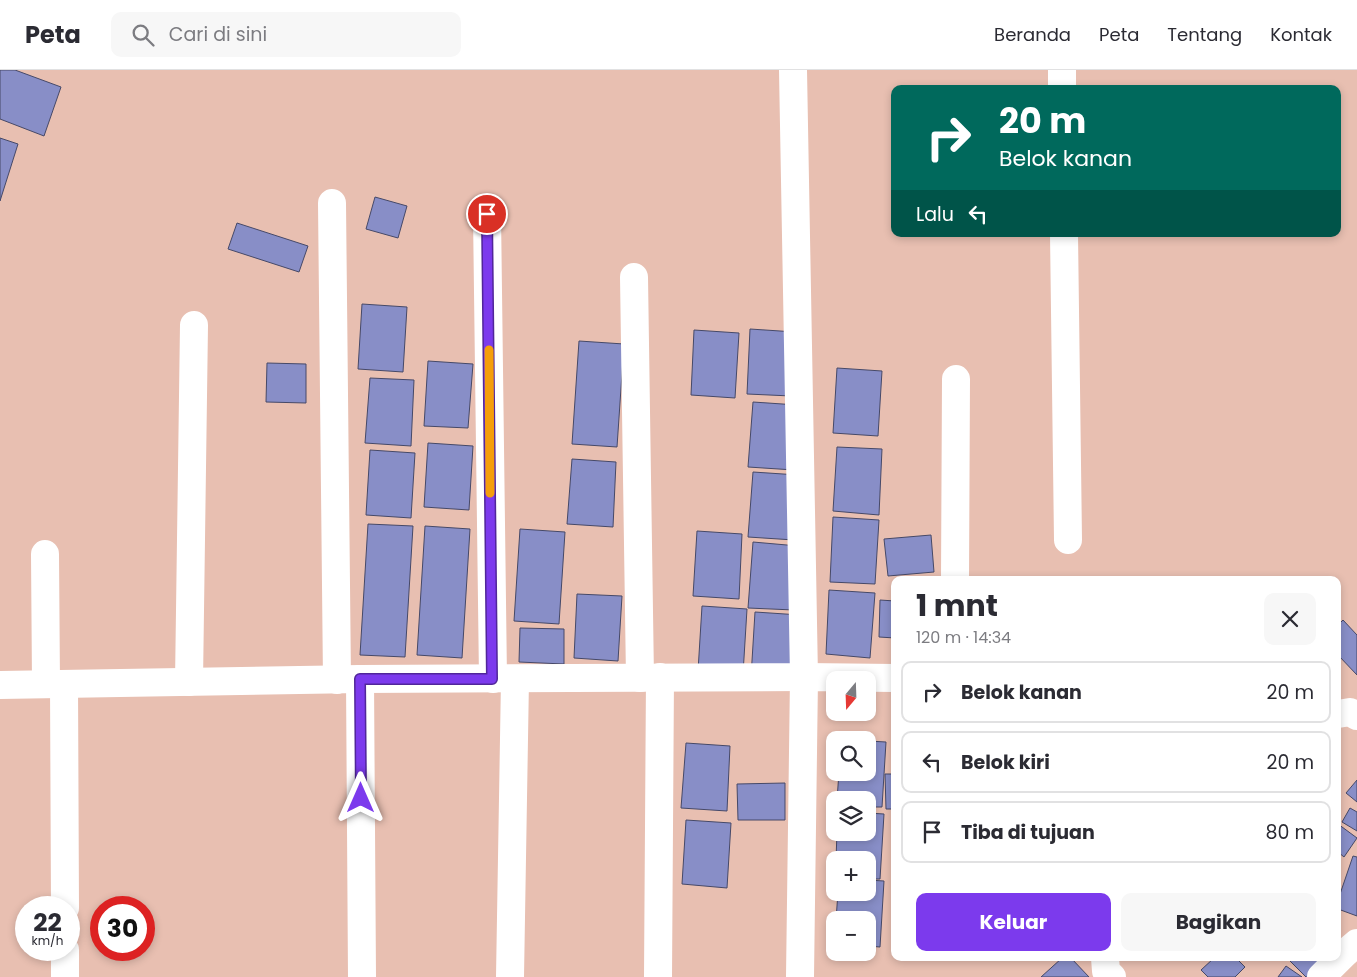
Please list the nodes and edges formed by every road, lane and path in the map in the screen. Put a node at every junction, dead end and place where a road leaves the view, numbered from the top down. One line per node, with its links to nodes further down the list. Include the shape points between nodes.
1 (793, 70): 13 (street)
2 (1062, 70): 3 (street)
3 (1062, 85)
4 (332, 203): 16 (street)
5 (487, 214): 17 (street)
6 (1064, 237): 10 (street)
7 (634, 277): 14 (street)
8 (194, 325): 18 (street)
9 (956, 379): 12 (street)
10 (1068, 540)
11 (45, 554): 19 (street)
12 (955, 576)
13 (804, 677): 14 (street); 15 (street); 33 (street)
14 (650, 678): 17 (street); 32 (street)
15 (891, 678)
16 (348, 679): 17 (street); 18 (street); 30 (street)
17 (504, 679): 31 (street)
18 (189, 682): 19 (street)
19 (55, 684): 20 (street); 23 (street)
20 (0, 685)
21 (1341, 714): 22 (street, via 1350,712)
22 (1357, 716)
23 (64, 896)
24 (1357, 943): 25 (street)
25 (1341, 957)
26 (65, 961): 29 (street)
27 (1105, 961): 34 (street, via 1106,971)
28 (1337, 961): 35 (street)
29 (65, 977)
30 (362, 977)
31 (510, 977)
32 (658, 977)
33 (800, 977)
34 (1112, 977)
35 (1321, 977)

